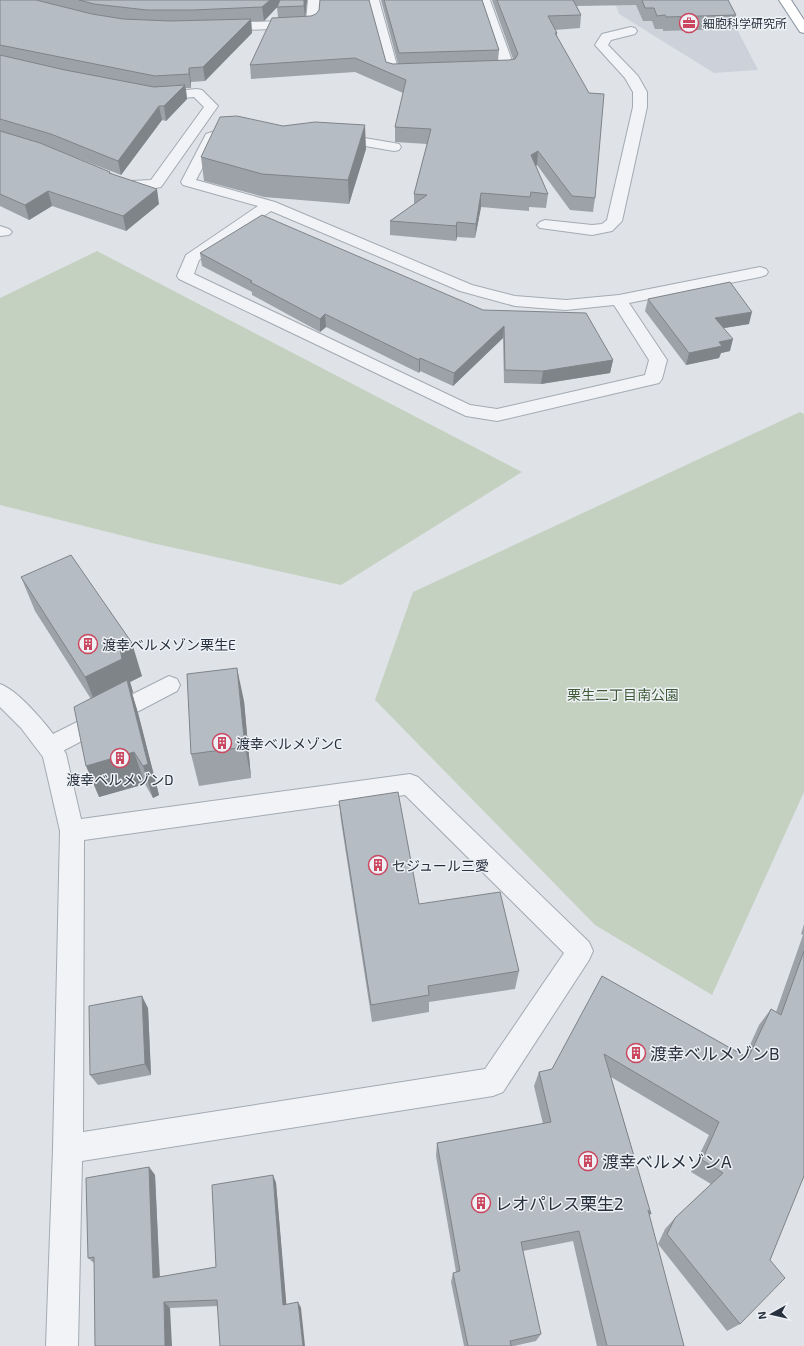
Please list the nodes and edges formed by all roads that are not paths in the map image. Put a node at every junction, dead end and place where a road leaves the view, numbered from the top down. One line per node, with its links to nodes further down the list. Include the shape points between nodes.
1 (314, 0): 5 (street, via 312,24)
2 (373, 0): 9 (street, via 393,73)
3 (484, 0): 8 (street, via 508,69)
4 (785, 0): 6 (highway)
5 (210, 28)
6 (804, 29)
7 (631, 31): 16 (street, via 606,37 601,45 631,76 640,92 640,108 614,221 607,228 592,230)
8 (477, 70)
9 (424, 72)
10 (142, 93): 14 (street, via 157,96 197,93 211,106 156,184 129,186)
11 (248, 136): 15 (street, via 226,131 211,137 188,182)
12 (320, 139): 13 (street, via 334,137)
13 (394, 146)
14 (107, 177)
15 (270, 205): 18 (street, via 466,288 515,301 566,305); 18 (street, via 192,258 185,276 466,410 497,415 653,380 658,360)
16 (545, 225)
17 (760, 272): 18 (street)
18 (619, 300)
19 (169, 685): 21 (street)
20 (0, 693): 21 (street, via 29,721)
21 (49, 746): 22 (street, via 54,754)
22 (72, 831): 23 (street); 23 (street, via 410,784 580,951 493,1082)
23 (68, 1149): 24 (street)
24 (62, 1346)

